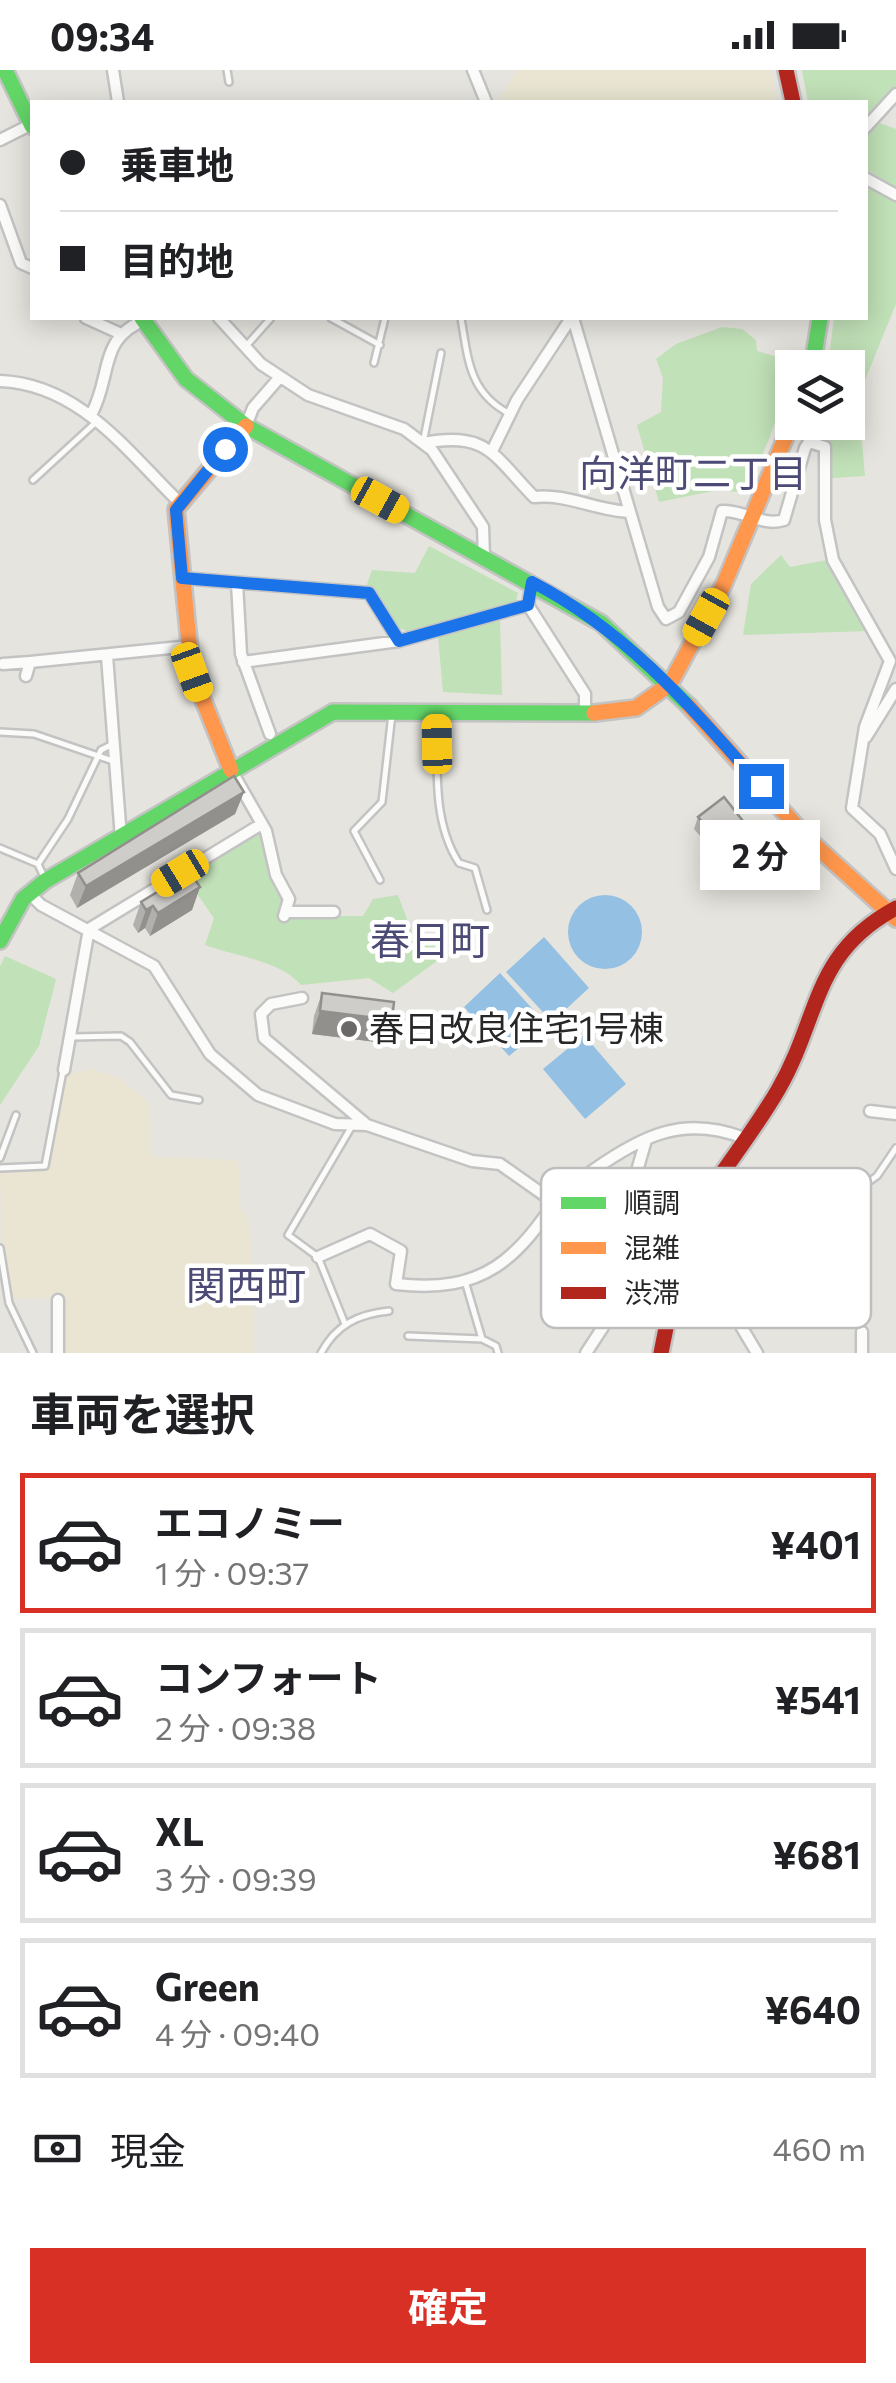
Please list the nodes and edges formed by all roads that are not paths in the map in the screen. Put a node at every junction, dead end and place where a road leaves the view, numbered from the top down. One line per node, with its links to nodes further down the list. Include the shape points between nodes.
1 (6, 70): 11 (street)
2 (113, 70): 8 (street)
3 (226, 70): 6 (lane)
4 (473, 70): 9 (street)
5 (786, 70): 10 (street)
6 (229, 82)
7 (896, 94): 13 (street)
8 (118, 100)
9 (485, 100)
10 (793, 100)
11 (30, 119)
12 (30, 124): 14 (street)
13 (868, 125)
14 (0, 140)
15 (868, 180): 16 (street)
16 (896, 195)
17 (0, 205): 18 (street, via 21,263)
18 (30, 267)
19 (90, 320): 29 (street)
20 (142, 320): 29 (street)
21 (147, 320): 39 (street, via 186,379)
22 (221, 320): 31 (street)
23 (269, 320): 31 (lane)
24 (335, 320): 30 (lane)
25 (383, 320): 30 (lane)
26 (461, 320): 37 (lane, via 467,361 484,398)
27 (567, 320): 37 (street); 45 (street)
28 (820, 320): 32 (street)
29 (119, 333): 38 (street)
30 (380, 345): 34 (lane)
31 (244, 349): 35 (street)
32 (815, 350)
33 (441, 353): 41 (lane)
34 (374, 362)
35 (280, 377): 39 (street); 41 (street, via 327,405 404,428)
36 (0, 381): 38 (street, via 64,395)
37 (510, 414): 42 (street)
38 (94, 418): 43 (lane); 44 (street)
39 (246, 426): 44 (street); 47 (street)
40 (785, 440): 46 (street)
41 (423, 443): 42 (street, via 457,438); 47 (street, via 482,528)
42 (493, 449): 45 (street, via 534,497)
43 (33, 480)
44 (178, 502): 48 (street)
45 (630, 512): 46 (street, via 661,616 672,620 708,557 722,511)
46 (754, 516): 59 (street); 67 (street, via 768,524 784,520 805,448 809,442 825,447 825,520 833,560 890,661)
47 (484, 556): 49 (street)
48 (182, 578): 50 (street); 70 (street, via 192,672)
49 (532, 582): 51 (street); 59 (street, via 601,623)
50 (238, 583): 52 (street, via 369,593); 56 (street)
51 (528, 605): 52 (street); 63 (street, via 584,694)
52 (399, 641): 56 (street)
53 (180, 647): 54 (street)
54 (107, 656): 55 (street); 66 (street)
55 (30, 662): 57 (street); 58 (street)
56 (243, 662): 65 (street)
57 (2, 664)
58 (26, 676)
59 (670, 684): 63 (street, via 636,708); 81 (street, via 807,838)
60 (896, 689): 67 (street)
61 (392, 711): 62 (street); 70 (street, via 333,712); 76 (lane, via 382,802 354,831)
62 (436, 712): 63 (street); 79 (lane, via 439,804 448,842 460,863 475,868)
63 (586, 713)
64 (0, 732): 68 (lane, via 34,734)
65 (270, 734)
66 (114, 744): 68 (lane, via 104,746); 69 (street)
67 (861, 747): 75 (street, via 852,808 880,834)
68 (97, 760): 69 (lane); 74 (lane)
69 (116, 762): 72 (street)
70 (232, 770): 71 (street); 72 (street)
71 (260, 825): 80 (street, via 288,900 286,914); 82 (street)
72 (121, 838): 77 (street)
73 (0, 848): 74 (lane)
74 (38, 864): 77 (lane)
75 (896, 869)
76 (380, 880)
77 (45, 881): 78 (street)
78 (30, 893): 82 (street); 83 (street)
79 (487, 910)
80 (334, 912)
81 (894, 912): 93 (street, via 864,923 828,967 779,1088)
82 (89, 928): 85 (street); 92 (street, via 154,966 210,1054 258,1095)
83 (0, 941)
84 (302, 998): 91 (street, via 271,1004 260,1014 264,1038)
85 (69, 1037): 86 (street); 87 (lane, via 121,1036 171,1095)
86 (64, 1070): 97 (lane, via 46,1166)
87 (199, 1100)
88 (870, 1111): 89 (street)
89 (896, 1114)
90 (16, 1116): 96 (lane)
91 (367, 1124): 92 (street); 102 (street, via 472,1161 500,1164)
92 (352, 1126): 105 (lane, via 288,1234)
93 (744, 1138): 94 (street, via 711,1125); 100 (street)
94 (646, 1140): 98 (street); 99 (street)
95 (896, 1148): 101 (lane)
96 (0, 1158)
97 (0, 1168)
98 (595, 1168)
99 (638, 1168)
100 (724, 1168)
101 (871, 1180)
102 (541, 1193)
103 (541, 1220): 106 (street, via 515,1255)
104 (0, 1248): 116 (lane, via 9,1304)
105 (318, 1257): 106 (street, via 370,1234 401,1251 396,1284 431,1288); 109 (lane)
106 (464, 1281): 115 (lane)
107 (58, 1300): 117 (street)
108 (390, 1311): 109 (lane)
109 (345, 1324): 118 (lane)
110 (603, 1328): 120 (street)
111 (666, 1328): 121 (street)
112 (742, 1328): 122 (street)
113 (862, 1332): 123 (street)
114 (408, 1336): 115 (lane)
115 (482, 1339): 119 (lane)
116 (33, 1353)
117 (58, 1353)
118 (321, 1353)
119 (498, 1353)
120 (586, 1353)
121 (661, 1353)
122 (757, 1353)
123 (862, 1353)

